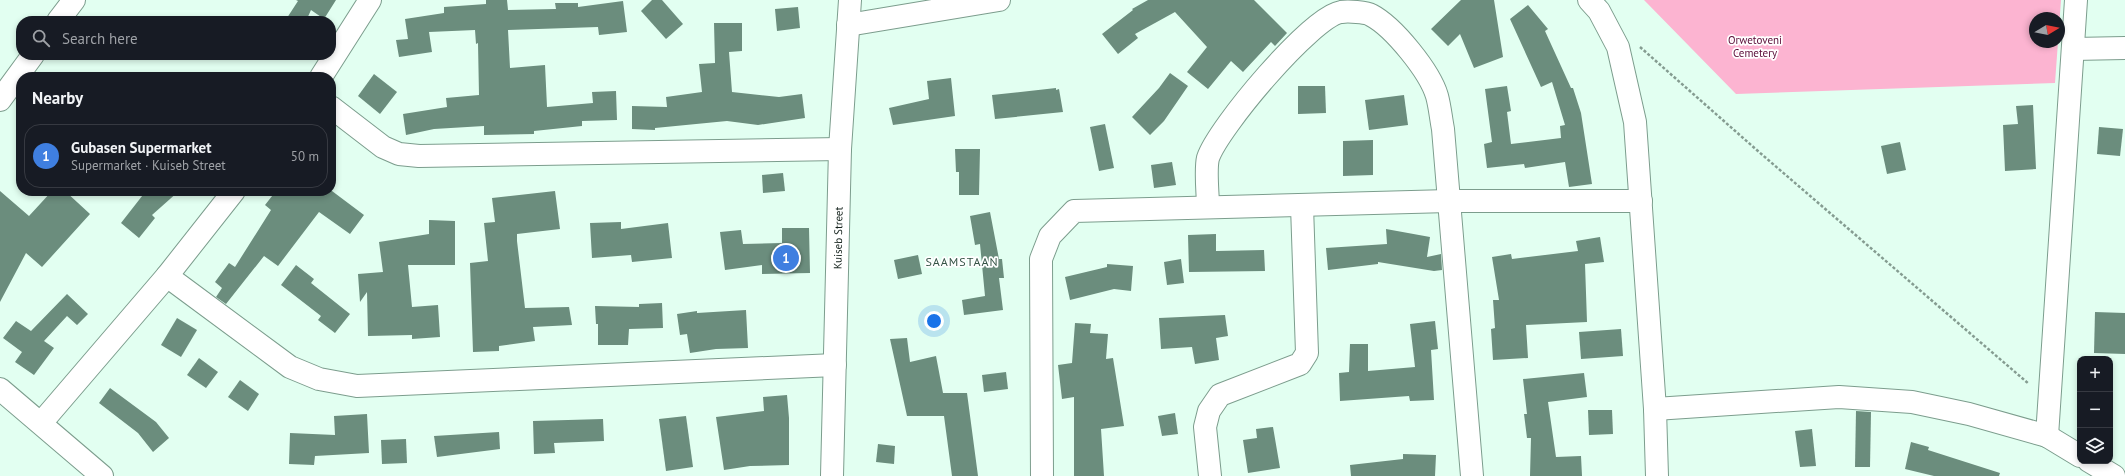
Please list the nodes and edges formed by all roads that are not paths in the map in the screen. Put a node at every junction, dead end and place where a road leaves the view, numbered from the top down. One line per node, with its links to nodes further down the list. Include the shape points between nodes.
1 (74, 0): 7 (street)
2 (370, 0): 11 (street)
3 (850, 0): 8 (street, Kuiseb Street)
4 (999, 0): 8 (street)
5 (2076, 0): 10 (street)
6 (1595, 4): 22 (street, via 1618,47 1635,122)
7 (62, 16)
8 (848, 25): 19 (street, Kuiseb Street)
9 (2125, 48): 10 (street)
10 (2073, 49): 30 (street)
11 (336, 53)
12 (29, 60): 14 (street)
13 (332, 60): 15 (street)
14 (21, 72)
15 (324, 72)
16 (16, 78): 17 (street)
17 (0, 100)
18 (336, 111): 19 (street, via 384,148 399,154 419,156)
19 (840, 149): 26 (street, Kuiseb Street)
20 (230, 196): 25 (street)
21 (1450, 201): 22 (street); 23 (street); 24 (street, via 1437,95 1400,37 1370,14 1341,12 1319,24 1283,58 1228,123 1208,159); 37 (street)
22 (1641, 201): 28 (street)
23 (1302, 206): 24 (street); 36 (street, via 1307,353 1300,364 1294,367 1220,395 1209,411 1205,427)
24 (1208, 207): 35 (street, via 1074,211 1050,236 1041,259)
25 (167, 276): 26 (street, via 290,368 319,379 357,386); 29 (street)
26 (835, 365): 34 (street, Kuiseb Street)
27 (0, 389): 29 (street)
28 (1655, 408): 30 (street, via 1839,397 1912,402 1969,414); 38 (street)
29 (41, 423): 33 (street)
30 (2047, 436): 31 (street)
31 (2077, 454)
32 (2094, 464): 39 (street)
33 (102, 476)
34 (832, 476)
35 (1042, 476)
36 (1210, 476)
37 (1472, 476)
38 (1657, 476)
39 (2114, 476)

